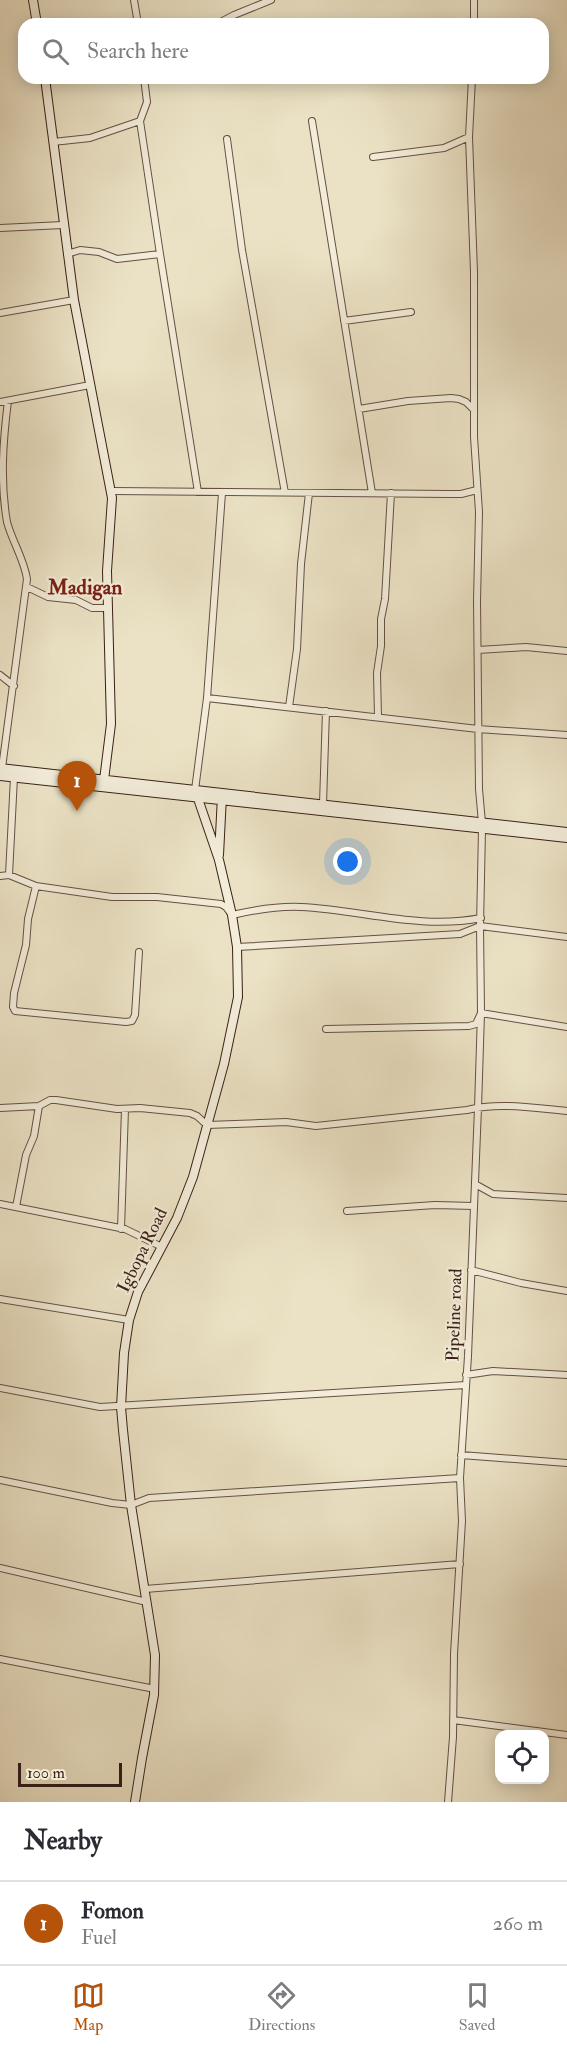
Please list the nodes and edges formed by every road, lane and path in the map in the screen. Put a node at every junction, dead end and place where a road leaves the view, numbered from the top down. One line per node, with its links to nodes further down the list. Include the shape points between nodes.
1 (33, 0): 5 (street)
2 (134, 0): 6 (street)
3 (271, 0): 7 (street)
4 (474, 0): 8 (street)
5 (36, 18)
6 (137, 18)
7 (228, 18)
8 (474, 18)
9 (46, 84): 16 (street)
10 (145, 84): 12 (street, via 147,102)
11 (472, 84): 14 (street, Pipeline road)
12 (140, 121): 16 (street, via 90,138); 21 (street)
13 (312, 121): 25 (street)
14 (469, 137): 17 (street, via 444,148); 30 (street, Pipeline road)
15 (228, 139): 35 (street, via 242,250)
16 (53, 142): 18 (street)
17 (373, 157)
18 (63, 225): 19 (street); 20 (street)
19 (0, 228)
20 (67, 254): 21 (street, via 80,250 117,259); 22 (street)
21 (160, 254): 33 (street)
22 (74, 300): 24 (street); 26 (street)
23 (411, 312): 25 (street)
24 (0, 313)
25 (344, 321): 29 (street)
26 (90, 385): 27 (street); 32 (street)
27 (8, 401): 28 (street); 39 (street, via 1,459 3,502 26,569)
28 (0, 402)
29 (359, 409): 30 (street, via 451,398 466,402); 37 (street)
30 (474, 410): 31 (street, Pipeline road)
31 (477, 490): 38 (street, via 461,494); 41 (street, Pipeline road)
32 (111, 491): 33 (street); 40 (street)
33 (198, 492): 34 (street)
34 (222, 493): 35 (street); 45 (street)
35 (285, 493): 36 (street)
36 (309, 493): 37 (street); 46 (street)
37 (372, 493): 38 (street)
38 (391, 493): 48 (street, via 377,674)
39 (27, 587): 40 (street, via 48,597); 44 (street)
40 (108, 608): 53 (street, via 111,724)
41 (478, 650): 42 (street, via 526,647); 49 (street, Pipeline road)
42 (567, 651)
43 (0, 675): 44 (street)
44 (14, 686): 51 (street)
45 (207, 698): 46 (street); 54 (street)
46 (289, 707): 47 (street)
47 (326, 711): 48 (street); 56 (street)
48 (378, 717): 49 (street)
49 (478, 729): 50 (street); 57 (street, Pipeline road)
50 (567, 735)
51 (1, 771): 52 (street); 53 (street)
52 (14, 777): 54 (street); 61 (street)
53 (104, 780): 54 (street)
54 (196, 795): 55 (street); 60 (street)
55 (222, 797): 56 (street); 57 (street); 60 (street)
56 (323, 804): 57 (street)
57 (482, 826): 58 (street); 59 (street); 65 (street, Pipeline road)
58 (567, 832)
59 (567, 838)
60 (219, 860): 64 (street, Igbopa Road)
61 (9, 875): 62 (street); 63 (street)
62 (0, 876)
63 (36, 886): 64 (street, via 112,897 221,904); 68 (street, via 14,993 15,1011 132,1021)
64 (232, 915): 65 (street, via 300,907 430,923); 67 (street, Igbopa Road)
65 (480, 922): 66 (street); 67 (street, via 460,934); 69 (street, Pipeline road)
66 (567, 937)
67 (237, 946): 77 (street, Igbopa Road, via 236,1007)
68 (139, 952)
69 (481, 1013): 70 (street); 71 (street, via 476,1024 470,1026); 74 (street, Pipeline road)
70 (567, 1027)
71 (326, 1029)
72 (39, 1106): 73 (street); 75 (street, via 56,1100); 82 (street)
73 (0, 1108)
74 (478, 1108): 76 (street, via 520,1106); 77 (street, via 316,1125); 78 (street, Pipeline road)
75 (125, 1109): 77 (street, via 190,1113); 84 (street)
76 (567, 1111)
77 (207, 1125): 85 (street, Igbopa Road, via 193,1177)
78 (475, 1184): 79 (street, via 493,1194); 81 (street, Pipeline road)
79 (567, 1198)
80 (0, 1204): 82 (street)
81 (474, 1206): 83 (street); 86 (street, Pipeline road)
82 (16, 1208): 84 (street)
83 (347, 1211)
84 (121, 1228): 85 (street)
85 (162, 1247): 89 (street, Igbopa Road, via 138,1292)
86 (471, 1270): 87 (street); 90 (street, Pipeline road)
87 (567, 1291)
88 (0, 1299): 89 (street)
89 (129, 1320): 94 (street, Igbopa Road)
90 (466, 1375): 91 (street, via 493,1371); 92 (street, Pipeline road)
91 (567, 1375)
92 (466, 1385): 94 (street); 95 (street, Pipeline road)
93 (0, 1388): 94 (street, via 100,1407)
94 (121, 1407): 99 (street, Igbopa Road)
95 (461, 1455): 96 (street); 97 (street, Pipeline road)
96 (567, 1463)
97 (460, 1478): 99 (street, via 149,1498); 100 (street, Pipeline road)
98 (0, 1480): 99 (street)
99 (131, 1505): 102 (street, Igbopa Road)
100 (460, 1564): 102 (street); 106 (street, Pipeline road)
101 (0, 1568): 103 (street)
102 (145, 1589): 103 (street, Igbopa Road)
103 (147, 1602): 105 (street, Igbopa Road, via 155,1655)
104 (0, 1659): 105 (street)
105 (155, 1689): 108 (street, Igbopa Road)
106 (453, 1720): 107 (street); 109 (street, Pipeline road)
107 (567, 1735)
108 (135, 1802)
109 (448, 1802)

